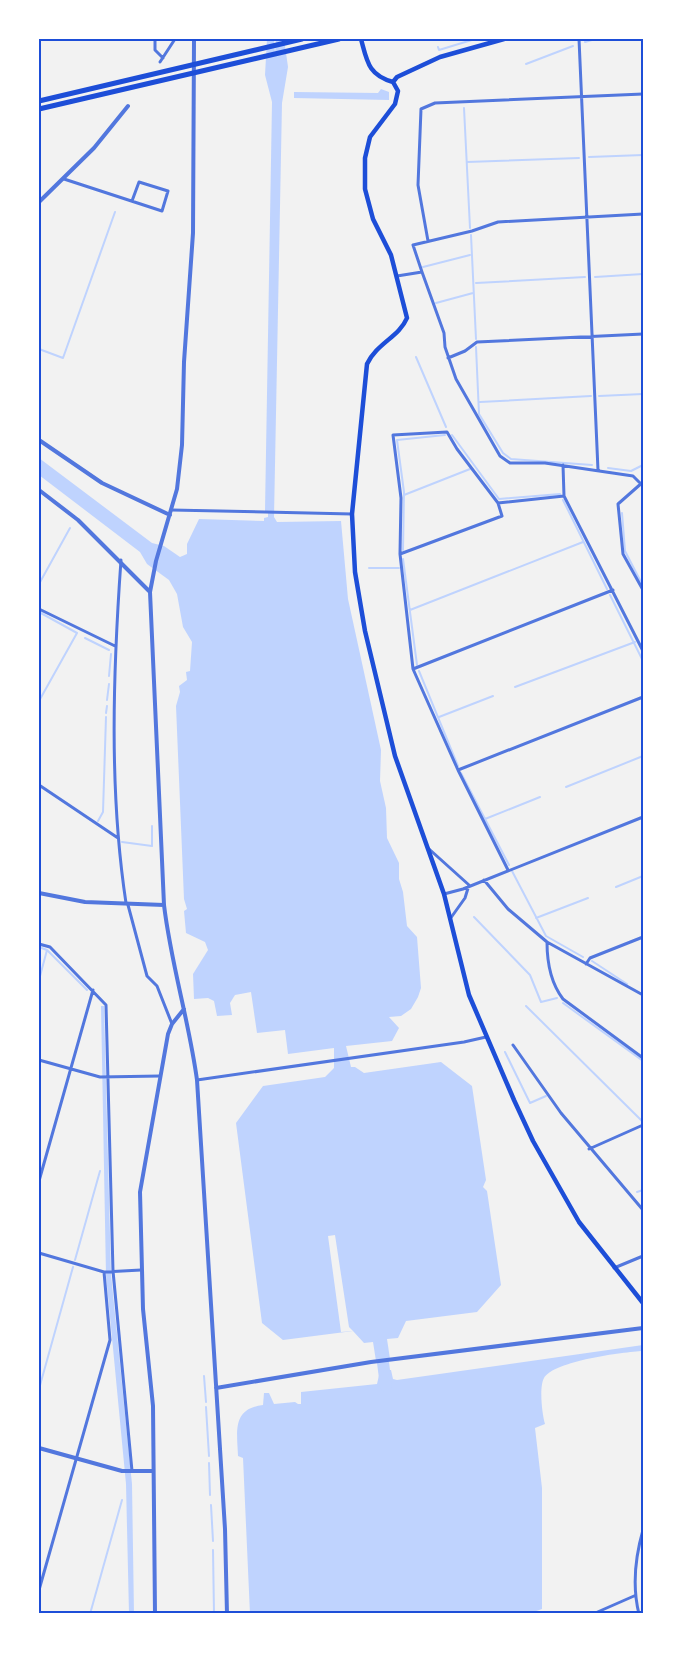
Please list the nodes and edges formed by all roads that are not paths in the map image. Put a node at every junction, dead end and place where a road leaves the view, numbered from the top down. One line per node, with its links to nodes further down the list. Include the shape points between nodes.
1 (155, 39): 9 (street, via 155,50)
2 (176, 39): 9 (street)
3 (194, 39): 11 (street)
4 (302, 39): 11 (highway)
5 (339, 39): 12 (highway)
6 (361, 39): 13 (main road, via 369,69)
7 (504, 39): 13 (main road, via 440,57)
8 (579, 39): 15 (street)
9 (163, 58): 10 (street)
10 (160, 62)
11 (195, 65): 12 (street); 16 (highway)
12 (195, 73): 18 (highway); 37 (street, via 194,233 180,473)
13 (393, 82): 26 (main road, via 398,91 395,104 373,130 367,144 364,189)
14 (643, 94): 15 (street)
15 (582, 97): 23 (street); 24 (street, via 435,103 421,109 418,185)
16 (39, 101)
17 (128, 106): 19 (street)
18 (39, 110)
19 (64, 179): 20 (street); 21 (street)
20 (132, 201): 20 (street, via 162,211 168,191 139,182)
21 (39, 202)
22 (643, 214): 23 (street)
23 (588, 217): 24 (street, via 498,222); 28 (street)
24 (428, 241): 25 (street, via 413,245)
25 (422, 272): 26 (street); 29 (street, via 444,333)
26 (397, 276): 38 (main road, via 407,318 373,352 367,364)
27 (643, 334): 28 (street)
28 (591, 336): 29 (street, via 477,342); 32 (street)
29 (448, 358): 31 (street, via 458,384 500,456 510,463)
30 (39, 440): 37 (street, via 102,483)
31 (563, 465): 32 (street); 35 (street)
32 (598, 470): 33 (street, via 633,476)
33 (642, 483): 42 (street, via 618,504 623,554)
34 (39, 490): 40 (street)
35 (564, 496): 36 (street); 41 (street)
36 (498, 503): 39 (street, via 502,516); 39 (street, via 447,432 393,435 401,498)
37 (171, 513): 38 (street); 43 (street)
38 (352, 514): 53 (main road, via 355,572 365,631 395,756)
39 (400, 554): 47 (street)
40 (121, 560): 43 (street); 45 (street)
41 (613, 590): 46 (street); 47 (street)
42 (643, 590)
43 (150, 592): 60 (street)
44 (39, 609): 45 (street)
45 (115, 646): 52 (street)
46 (643, 651)
47 (413, 669): 49 (street)
48 (643, 697): 49 (street)
49 (458, 770): 54 (street)
50 (39, 785): 52 (street)
51 (643, 817): 54 (street)
52 (118, 838): 59 (street)
53 (428, 848): 56 (street); 58 (main road)
54 (508, 870): 55 (street)
55 (484, 880): 56 (street); 63 (street, via 508,909)
56 (469, 885): 58 (street); 61 (street)
57 (39, 893): 59 (street)
58 (444, 894): 61 (main road)
59 (127, 905): 60 (street); 69 (street, via 147,976 157,986)
60 (164, 905): 68 (street, via 170,955)
61 (450, 919): 70 (main road, via 469,995)
62 (643, 937): 65 (street)
63 (547, 942): 65 (street); 72 (street, via 550,970 563,999)
64 (39, 944): 66 (street, via 50,948)
65 (586, 963): 67 (street)
66 (93, 990): 74 (street); 76 (street, via 106,1005)
67 (643, 995)
68 (184, 1008): 69 (street); 77 (street)
69 (172, 1024): 75 (street)
70 (486, 1037): 77 (street); 84 (main road, via 533,1141 579,1222)
71 (513, 1045): 79 (street)
72 (643, 1058)
73 (39, 1060): 74 (street)
74 (70, 1069): 76 (street); 80 (street)
75 (160, 1076): 76 (street); 85 (street, via 140,1192)
76 (107, 1077): 86 (street)
77 (197, 1080): 90 (street)
78 (643, 1125): 79 (street)
79 (589, 1149): 81 (street)
80 (39, 1181)
81 (643, 1210)
82 (39, 1253): 87 (street)
83 (643, 1256): 84 (street)
84 (614, 1269): 88 (main road)
85 (141, 1270): 86 (street); 94 (street, via 153,1406)
86 (112, 1271): 87 (street); 93 (street)
87 (104, 1272): 92 (street, via 110,1340)
88 (643, 1303)
89 (643, 1328): 90 (street, via 371,1362)
90 (216, 1388): 99 (street)
91 (39, 1448): 92 (street)
92 (76, 1458): 93 (street); 96 (street)
93 (131, 1471): 94 (street)
94 (153, 1472): 98 (street)
95 (643, 1530): 97 (street)
96 (39, 1590)
97 (634, 1596): 100 (street); 101 (street)
98 (155, 1614)
99 (227, 1614)
100 (593, 1614)
101 (639, 1614)

